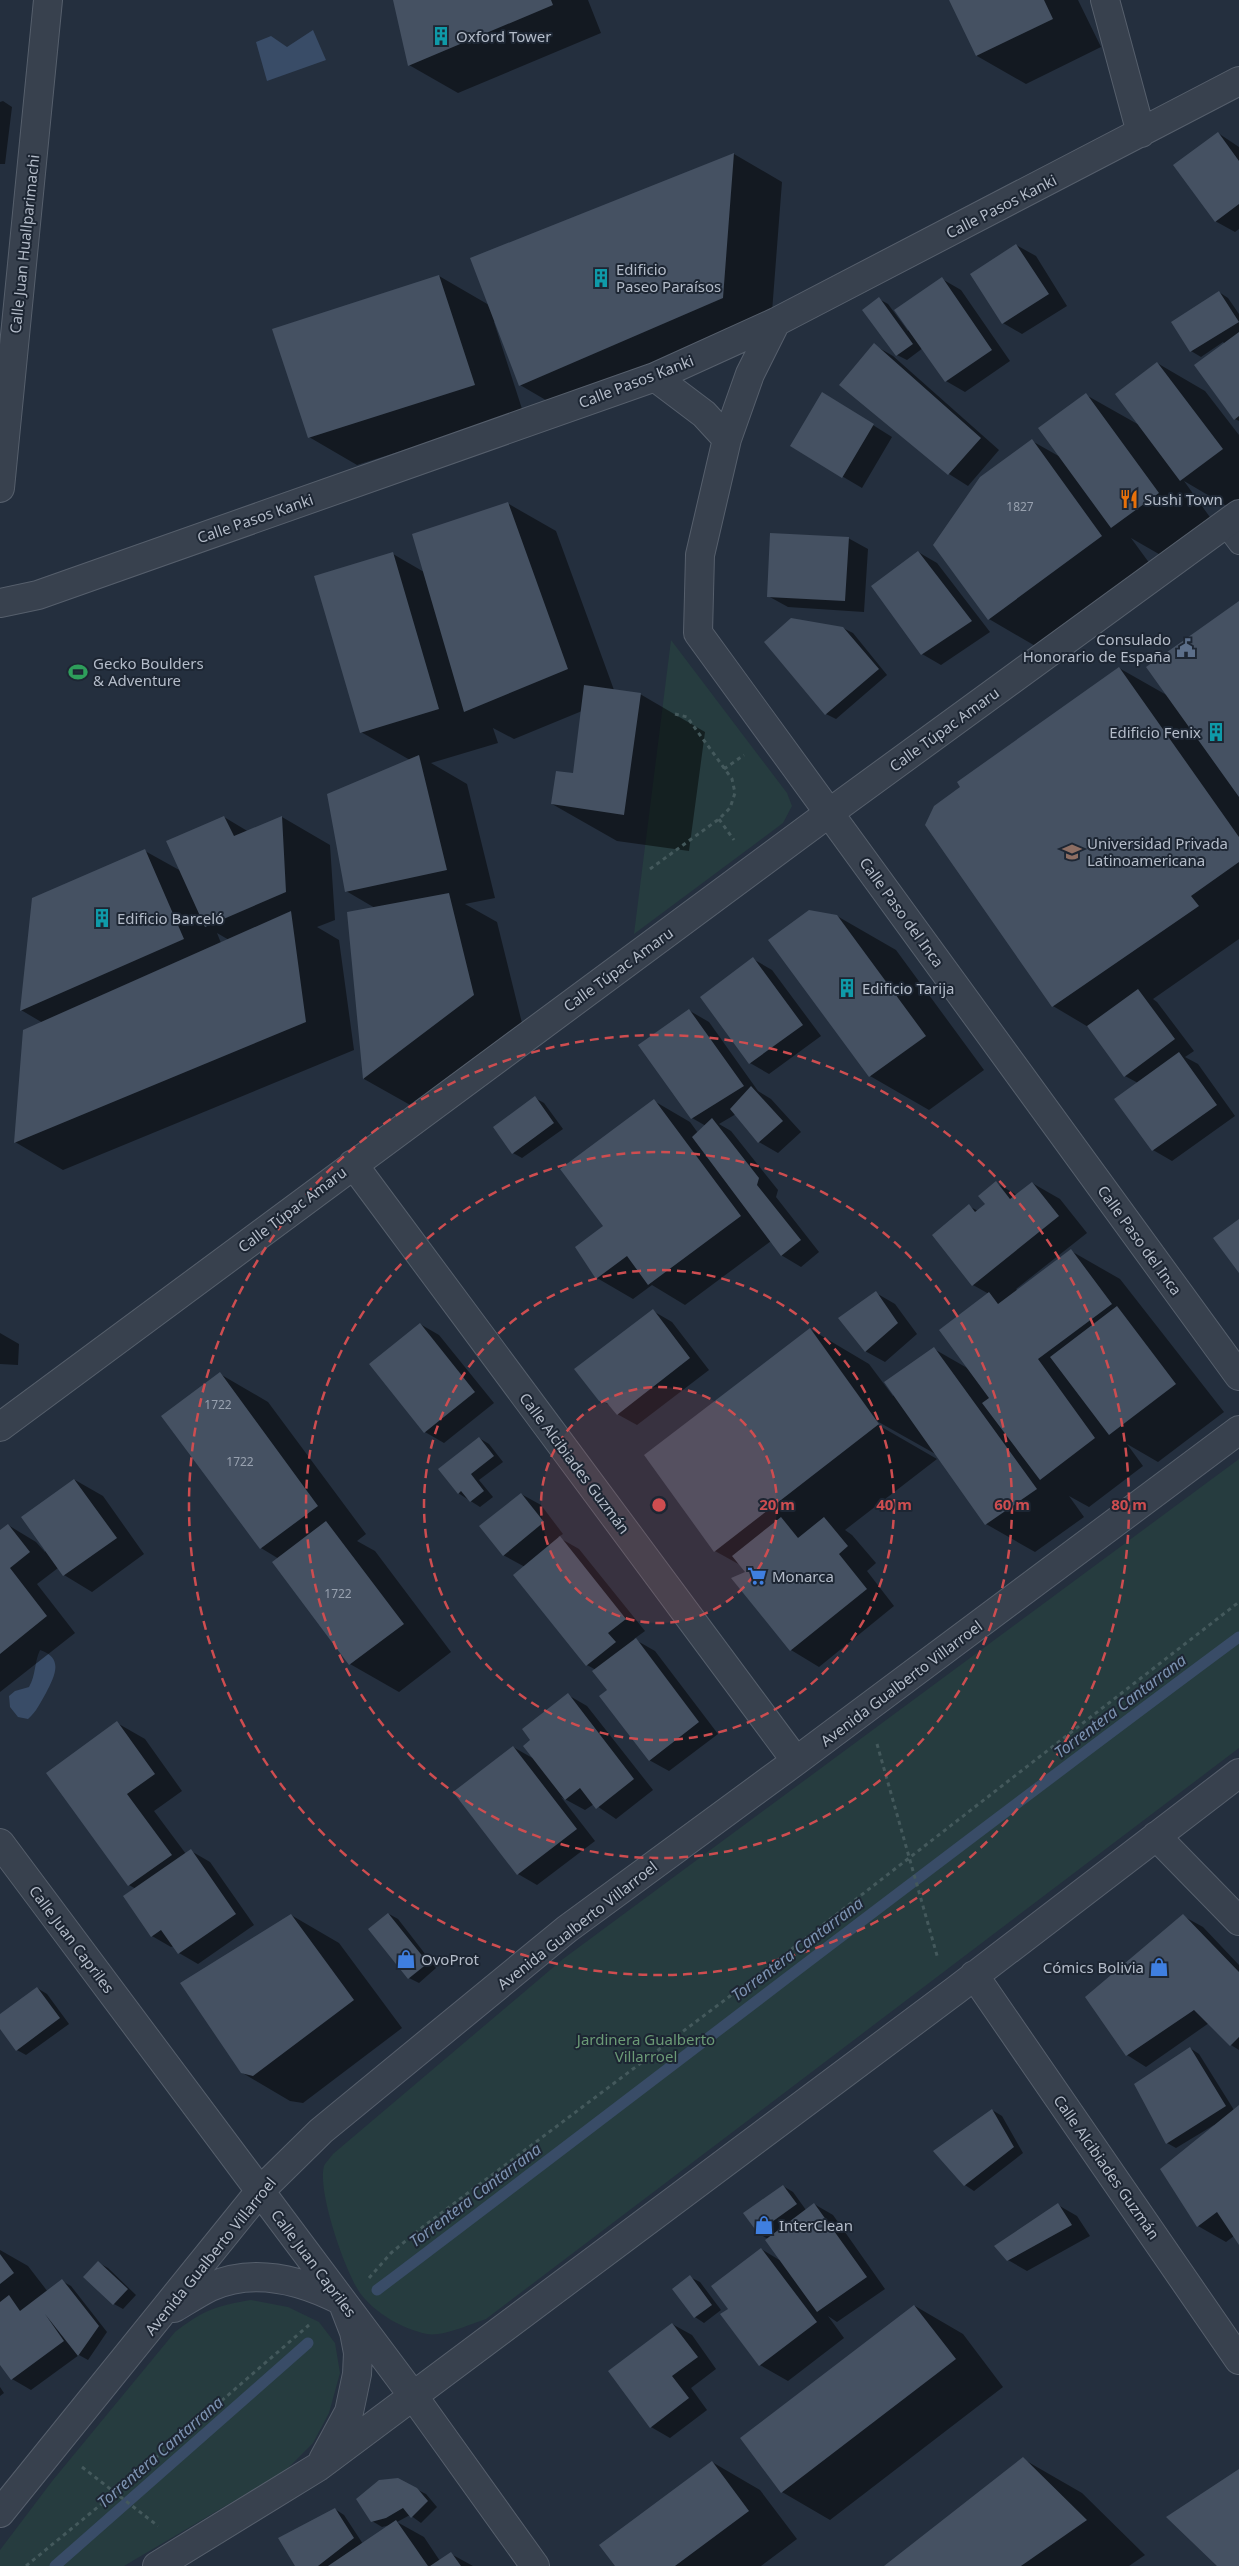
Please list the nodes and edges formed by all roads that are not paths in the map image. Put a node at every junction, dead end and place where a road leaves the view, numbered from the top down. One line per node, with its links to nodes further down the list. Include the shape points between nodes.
1 (48, 0): 8 (street, Calle Juan Huallparimachi)
2 (1104, 0): 4 (street)
3 (1239, 81): 4 (street, Calle Pasos Kanki)
4 (1141, 134): 5 (street, Calle Pasos Kanki)
5 (776, 322): 6 (street, Calle Pasos Kanki); 7 (street, Calle Paso del Inca, via 750,374)
6 (655, 377): 7 (street, via 704,414); 10 (street, Calle Pasos Kanki, via 38,595)
7 (726, 439): 11 (street, Calle Paso del Inca, via 700,555 698,633)
8 (0, 488)
9 (1234, 527): 11 (street, Calle Túpac Amaru)
10 (0, 603)
11 (829, 813): 12 (street, Calle Túpac Amaru); 13 (street, Calle Paso del Inca)
12 (353, 1164): 14 (street, Calle Túpac Amaru); 16 (street, Calle Alcibiades Guzmán)
13 (1239, 1376)
14 (0, 1427)
15 (1239, 1430): 16 (street, Avenida Gualberto Villarroel)
16 (796, 1761): 22 (street, Avenida Gualberto Villarroel, via 567,1929 321,2131)
17 (1239, 1773): 18 (street)
18 (1156, 1836): 20 (street); 21 (street)
19 (0, 1842): 22 (street, Calle Juan Capriles)
20 (1239, 1921)
21 (974, 1975): 25 (street, Calle Alcibiades Guzmán); 26 (street)
22 (260, 2191): 23 (street, Calle Juan Capriles); 24 (street, Avenida Gualberto Villarroel)
23 (342, 2300): 24 (street, via 320,2289 256,2275 211,2286); 26 (street, Calle Juan Capriles); 27 (street, via 354,2332 357,2374 350,2412)
24 (161, 2315): 28 (street, Avenida Gualberto Villarroel)
25 (1239, 2360)
26 (414, 2397): 27 (street); 30 (street, Calle Juan Capriles)
27 (318, 2467): 29 (street)
28 (0, 2513)
29 (156, 2566)
30 (535, 2566)

